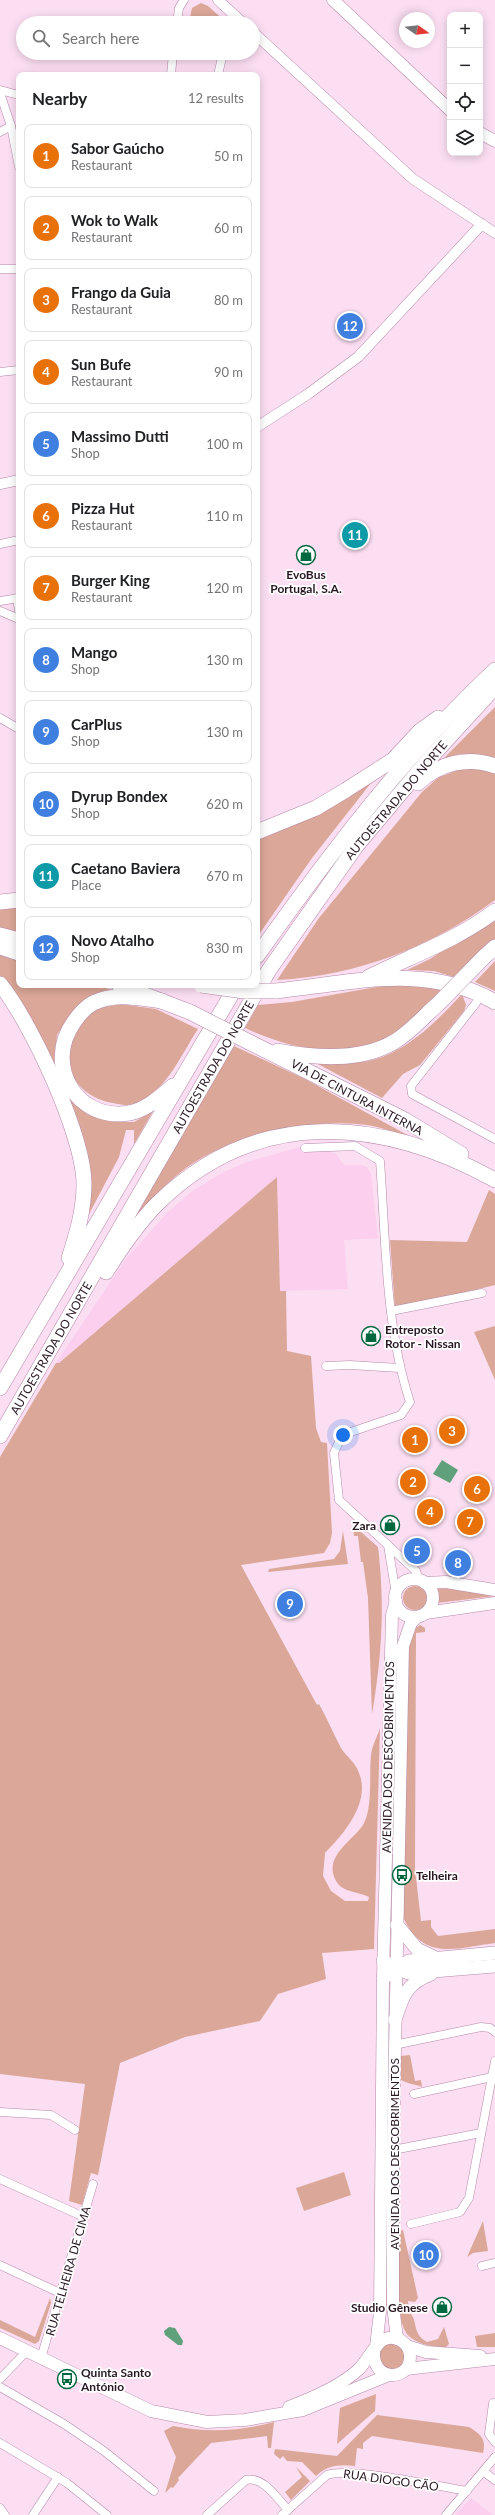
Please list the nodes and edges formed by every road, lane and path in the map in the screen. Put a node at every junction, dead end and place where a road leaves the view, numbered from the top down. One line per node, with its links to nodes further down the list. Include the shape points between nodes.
1 (184, 0): 4 (street, via 178,8)
2 (218, 0): 5 (street)
3 (332, 0): 13 (main road)
4 (177, 16)
5 (235, 16)
6 (260, 38): 19 (street, via 413,179)
7 (172, 60): 9 (street)
8 (221, 60): 10 (street)
9 (171, 72)
10 (219, 72)
11 (0, 91): 12 (street); 14 (street)
12 (16, 94)
13 (447, 107)
14 (11, 126): 15 (street); 18 (street)
15 (0, 132)
16 (483, 135): 17 (main road)
17 (495, 141)
18 (16, 152)
19 (482, 224): 20 (street); 25 (street, via 358,357)
20 (495, 233)
21 (0, 269): 22 (street)
22 (16, 269)
23 (16, 370): 24 (street)
24 (0, 372)
25 (260, 425)
26 (16, 481): 27 (street)
27 (0, 484)
28 (16, 541): 29 (street)
29 (0, 544)
30 (16, 598): 31 (street)
31 (0, 602)
32 (0, 611): 33 (street)
33 (16, 618)
34 (495, 670): 36 (highway)
35 (495, 687): 41 (highway, AUTOESTRADA DO NORTE, via 430,758)
36 (471, 694): 40 (highway, via 420,731 393,760 374,773 316,808); 49 (highway, via 396,775 329,858)
37 (0, 718): 38 (street)
38 (16, 727)
39 (495, 766): 41 (highway, via 480,760 459,762 428,773)
40 (260, 831)
41 (357, 845): 53 (highway, AUTOESTRADA DO NORTE, via 304,916)
42 (16, 900): 43 (highway)
43 (0, 902)
44 (495, 911): 51 (highway, via 484,920 425,952)
45 (0, 935): 46 (highway)
46 (16, 939)
47 (0, 947): 48 (highway)
48 (16, 952)
49 (260, 952)
50 (490, 952): 61 (highway, bridge, via 411,1028 394,1042 375,1050 350,1055 324,1056)
51 (365, 979): 55 (highway, bridge, via 276,991); 59 (highway, via 403,977 443,981)
52 (0, 984): 67 (highway, via 28,1028 64,1106 81,1157 84,1183 78,1234)
53 (260, 986)
54 (127, 988): 58 (highway)
55 (222, 988)
56 (236, 988): 62 (highway)
57 (259, 988): 73 (highway, AUTOESTRADA DO NORTE)
58 (162, 1001): 61 (highway, VIA DE CINTURA INTERNA, bridge); 62 (highway, via 126,996 92,1003 78,1017 64,1040 61,1052 64,1075 84,1103 116,1114 130,1113 149,1105)
59 (495, 1002)
60 (476, 1003): 63 (street, via 411,1086 412,1094)
61 (256, 1045): 65 (highway, VIA DE CINTURA INTERNA, via 405,1120)
62 (184, 1073): 67 (highway, AUTOESTRADA DO NORTE, via 122,1184)
63 (495, 1139)
64 (305, 1148): 69 (street, via 355,1146 380,1161)
65 (495, 1177)
66 (495, 1180): 73 (highway, via 460,1161 412,1143 365,1133 327,1132 290,1135 235,1151 172,1190 139,1224 124,1243)
67 (56, 1292): 72 (highway, AUTOESTRADA DO NORTE)
68 (482, 1293): 69 (street)
69 (391, 1311): 71 (street)
70 (326, 1366): 71 (street, via 350,1364)
71 (399, 1368): 75 (street, via 410,1402 401,1415 342,1434 334,1453 338,1500)
72 (0, 1388)
73 (12, 1417): 74 (highway, AUTOESTRADA DO NORTE)
74 (0, 1436)
75 (388, 1545): 76 (street, via 416,1571); 78 (street)
76 (422, 1582): 77 (main road, via 446,1582); 78 (main road, via 412,1580 401,1585); 80 (main road, via 433,1595 433,1603)
77 (495, 1590)
78 (396, 1597): 80 (main road, via 403,1613); 84 (main road, AVENIDA DOS DESCOBRIMENTOS, via 392,1615)
79 (495, 1603): 80 (main road)
80 (422, 1615): 81 (main road, AVENIDA DOS DESCOBRIMENTOS, via 408,1628 403,1646)
81 (397, 1925): 83 (main road, via 417,1949); 86 (main road, AVENIDA DOS DESCOBRIMENTOS)
82 (495, 1953): 83 (main road)
83 (438, 1959): 86 (main road, via 409,1961)
84 (383, 1961): 86 (main road); 88 (main road, AVENIDA DOS DESCOBRIMENTOS)
85 (495, 1966): 87 (main road)
86 (396, 1968): 87 (main road, via 408,1973); 88 (main road); 89 (main road, AVENIDA DOS DESCOBRIMENTOS)
87 (438, 1972): 89 (main road, via 412,1984 403,1996)
88 (383, 1978): 109 (main road, AVENIDA DOS DESCOBRIMENTOS, via 380,2312)
89 (395, 2020): 91 (main road, AVENIDA DOS DESCOBRIMENTOS)
90 (495, 2032): 91 (street, via 490,2028 481,2027)
91 (394, 2045): 98 (main road, AVENIDA DOS DESCOBRIMENTOS)
92 (495, 2061): 93 (street)
93 (492, 2077): 94 (street); 97 (street)
94 (414, 2094)
95 (0, 2112): 96 (street, via 51,2115)
96 (75, 2130)
97 (481, 2133): 98 (street); 102 (street, via 469,2198 465,2207 460,2212)
98 (393, 2150): 108 (main road, AVENIDA DOS DESCOBRIMENTOS, via 392,2306)
99 (0, 2179): 101 (street)
100 (93, 2184): 101 (street, RUA TELHEIRA DE CIMA)
101 (84, 2218): 106 (street, RUA TELHEIRA DE CIMA)
102 (410, 2224)
103 (495, 2263): 105 (street)
104 (0, 2265): 106 (street)
105 (482, 2266)
106 (62, 2294): 111 (street, RUA TELHEIRA DE CIMA)
107 (0, 2338): 110 (main road)
108 (402, 2342): 109 (main road, via 385,2339); 112 (main road, via 426,2352); 113 (main road, via 410,2358)
109 (375, 2349): 114 (main road, via 375,2364 383,2373); 118 (main road, via 347,2378)
110 (27, 2351): 111 (main road); 115 (street)
111 (41, 2358): 118 (main road, via 151,2411 169,2416 207,2422)
112 (495, 2358): 113 (main road)
113 (406, 2369): 114 (main road, via 401,2373)
114 (389, 2375): 118 (main road, via 303,2410)
115 (0, 2379)
116 (0, 2387): 125 (street, via 104,2450)
117 (494, 2403): 119 (street, via 489,2434)
118 (266, 2416)
119 (495, 2442)
120 (0, 2443): 123 (street)
121 (495, 2457): 122 (street)
122 (484, 2472): 124 (street); 126 (street)
123 (58, 2477): 130 (street); 131 (street)
124 (495, 2480)
125 (154, 2491)
126 (467, 2491): 128 (street, RUA DIOGO CÃO, via 341,2472 327,2476); 133 (street)
127 (0, 2508): 129 (street)
128 (285, 2512): 132 (street, via 260,2481 254,2478 246,2480)
129 (5, 2515)
130 (33, 2515)
131 (107, 2515)
132 (207, 2515)
133 (446, 2515)

